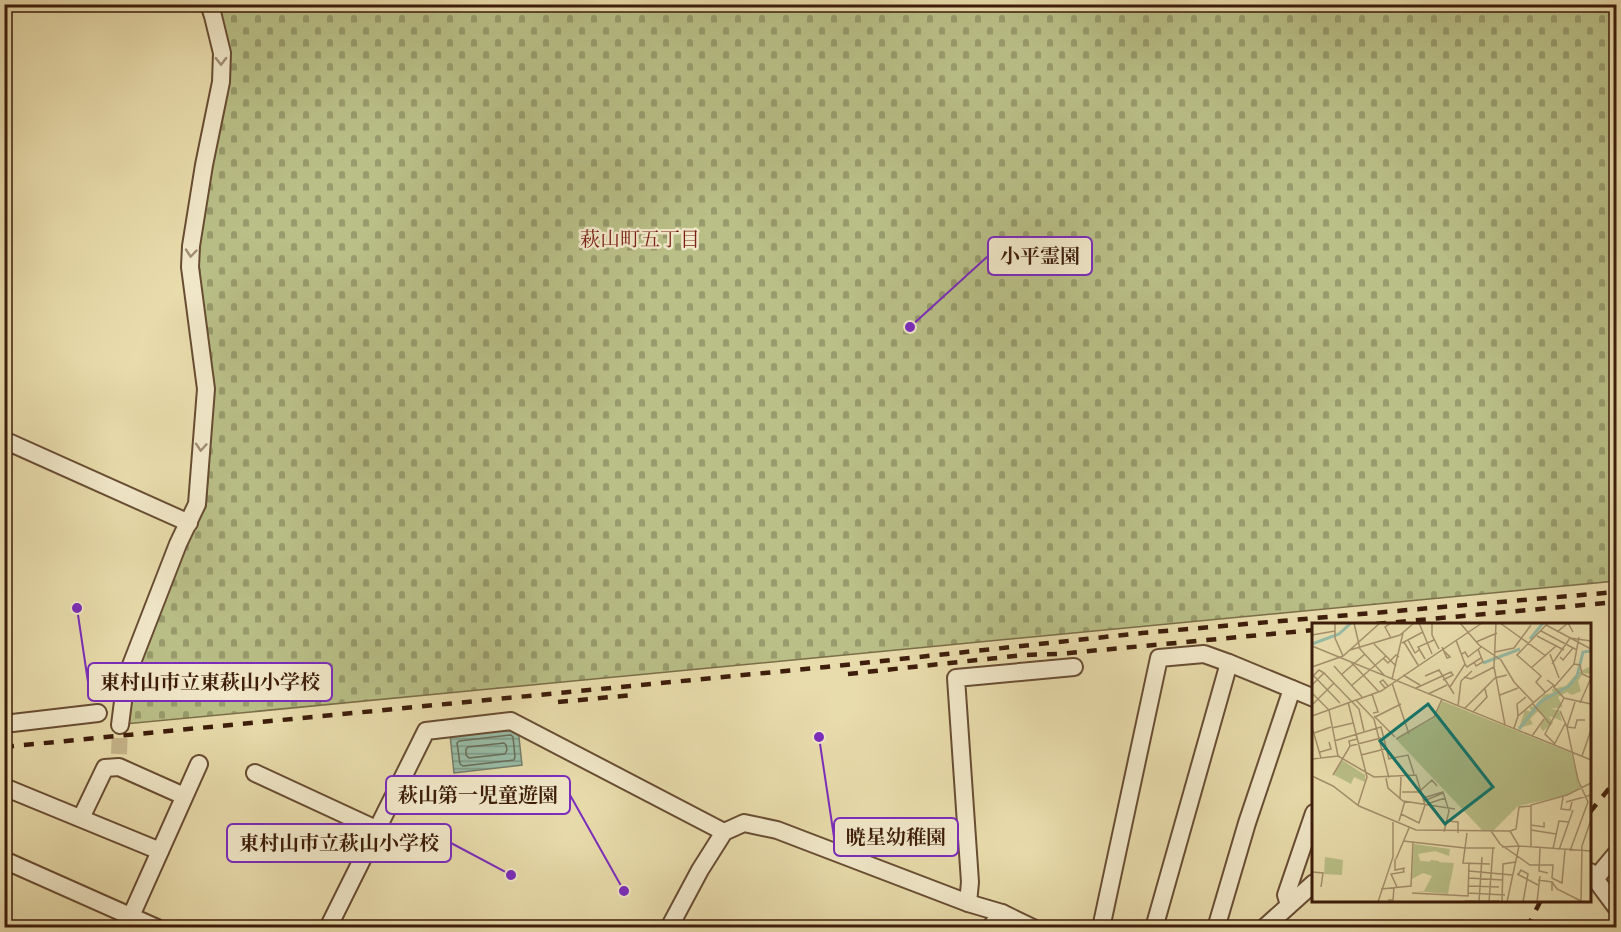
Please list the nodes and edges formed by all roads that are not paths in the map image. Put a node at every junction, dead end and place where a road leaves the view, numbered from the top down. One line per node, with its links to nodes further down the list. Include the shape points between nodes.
1 (209, 4): 3 (street, one-way to 3, via 222,53 221,82 191,246 190,267 206,389 197,504)
2 (4, 440): 3 (street)
3 (189, 523): 10 (street, via 126,678)
4 (1228, 663): 6 (street); 34 (street, via 1204,654 1159,658); 35 (street)
5 (1074, 666): 24 (street, via 956,678 970,882)
6 (1292, 689): 7 (street); 36 (street)
7 (1312, 697)
8 (98, 712): 9 (street)
9 (4, 724)
10 (120, 725)
11 (200, 764): 14 (street)
12 (255, 773): 17 (street)
13 (4, 787): 15 (street)
14 (184, 796): 15 (street, via 119,760 105,768); 19 (street)
15 (81, 818): 19 (street)
16 (1312, 819): 25 (street, via 1286,895)
17 (376, 829): 18 (street, via 426,731 512,721); 30 (street)
18 (724, 832): 24 (street, via 744,823 777,830); 31 (street)
19 (160, 851): 28 (street)
20 (1617, 854): 22 (street)
21 (4, 860): 28 (street)
22 (1592, 876): 26 (street)
23 (1312, 886): 25 (street)
24 (968, 903): 27 (street)
25 (1289, 905): 37 (street)
26 (1617, 907)
27 (1002, 913): 32 (street); 33 (street)
28 (131, 916): 29 (street)
29 (150, 926)
30 (328, 927)
31 (669, 927)
32 (990, 927)
33 (1033, 927)
34 (1101, 927)
35 (1154, 927)
36 (1216, 927)
37 (1264, 927)

